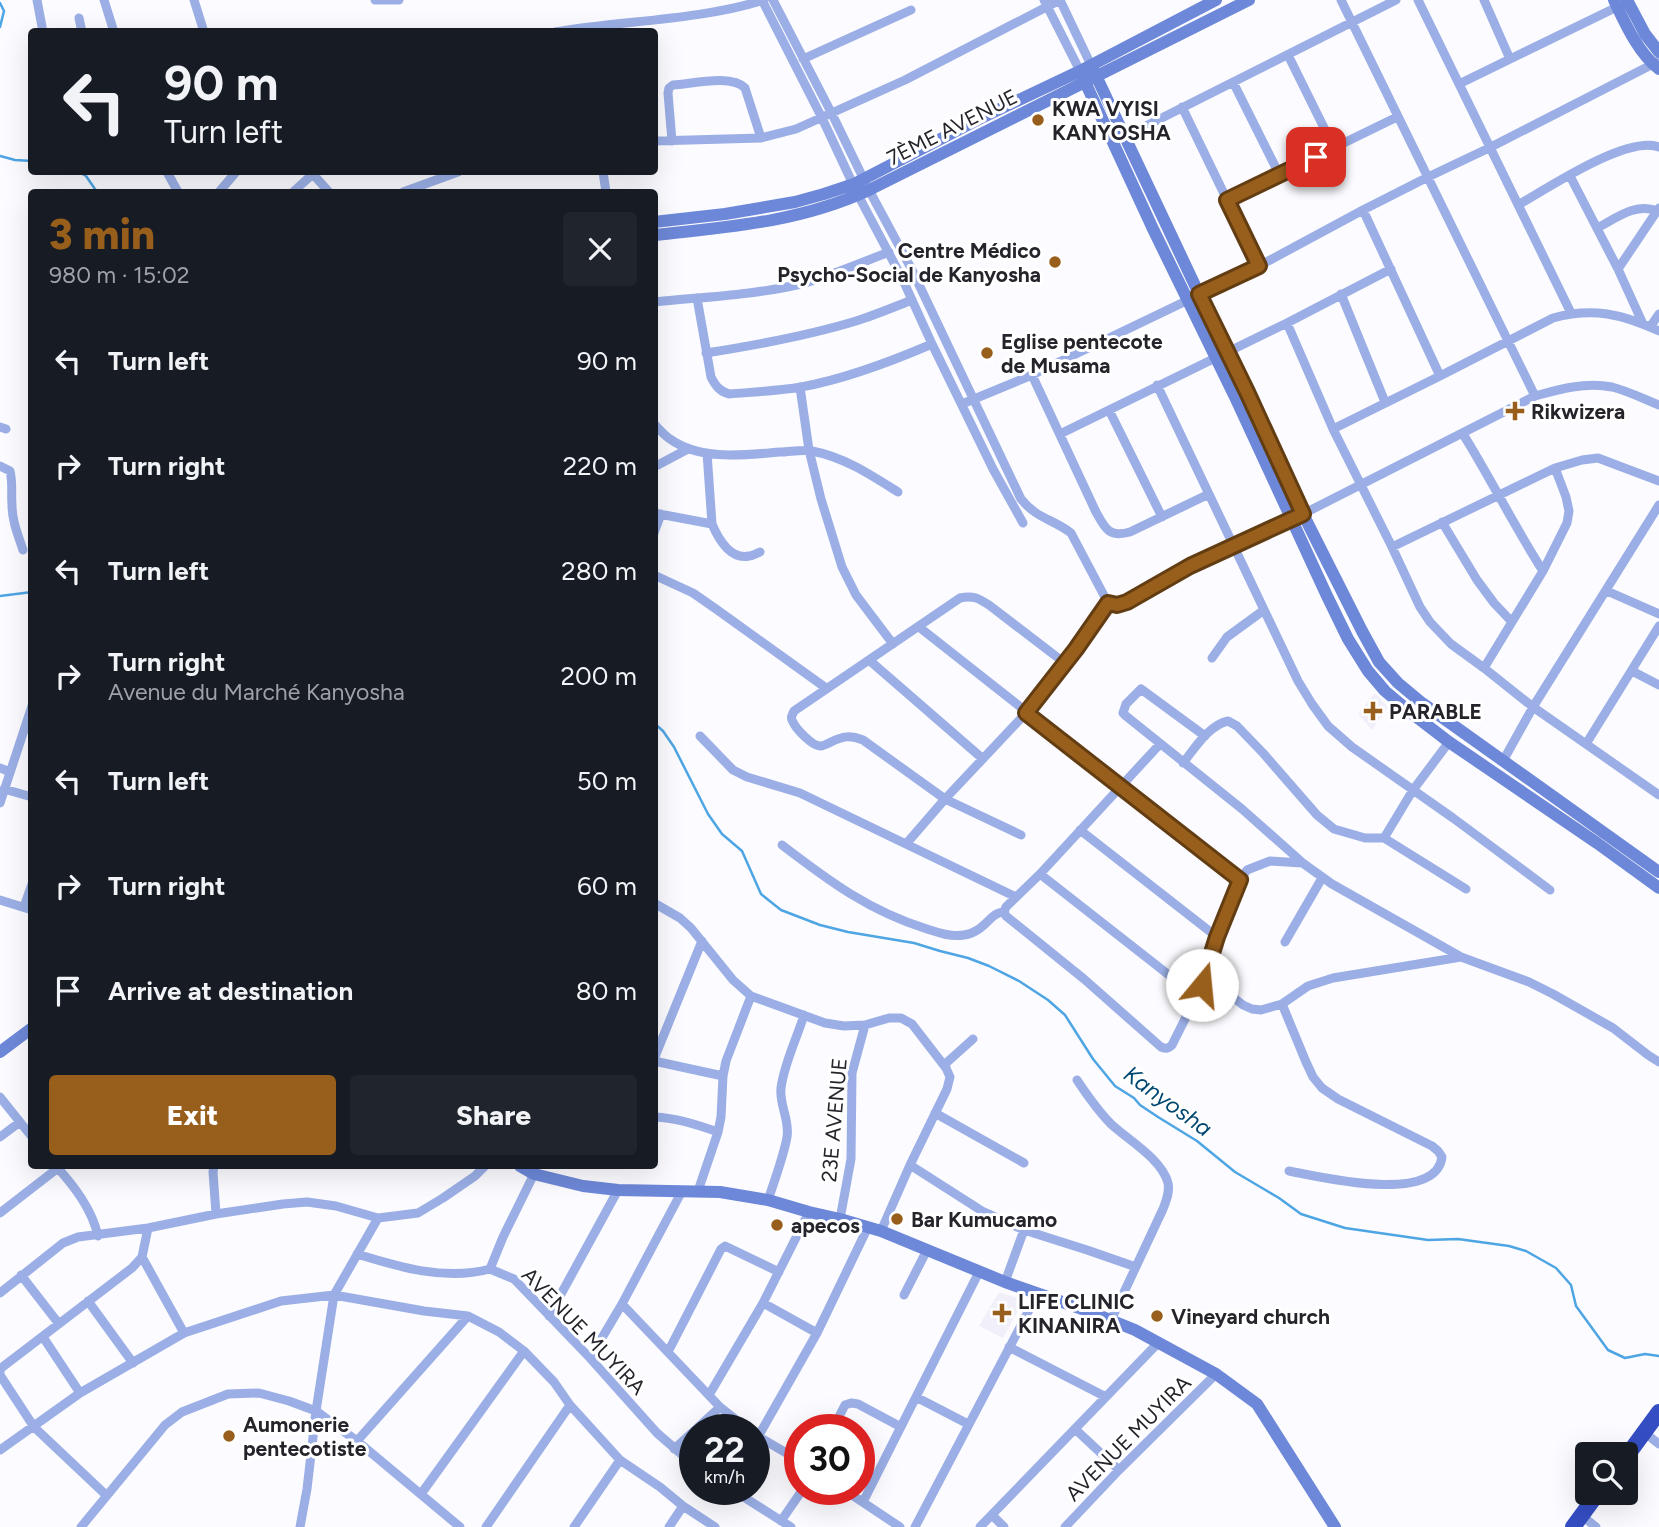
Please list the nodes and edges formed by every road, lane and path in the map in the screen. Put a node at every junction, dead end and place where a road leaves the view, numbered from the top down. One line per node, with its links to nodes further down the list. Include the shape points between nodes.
1 (37, 0): 20 (street)
2 (104, 0): 22 (street)
3 (194, 0): 23 (street)
4 (375, 0): 5 (street)
5 (399, 0)
6 (763, 0): 24 (street, via 701,15); 36 (street)
7 (773, 0): 28 (street)
8 (1060, 0): 16 (street); 30 (street)
9 (1216, 0): 30 (street, 7ÈME AVENUE)
10 (1249, 0): 30 (street, 7ÈME AVENUE)
11 (1341, 0): 19 (street)
12 (1396, 0): 19 (street)
13 (1418, 0): 32 (street)
14 (1488, 1): 27 (street)
15 (1619, 2): 25 (street); 27 (street); 29 (street, via 1634,38)
16 (1046, 3): 30 (street); 34 (street, via 905,80)
17 (911, 10): 28 (street)
18 (79, 18): 21 (street)
19 (1352, 21): 26 (street); 35 (street)
20 (42, 28)
21 (81, 28)
22 (113, 28)
23 (203, 28)
24 (591, 28)
25 (1659, 52)
26 (1289, 55): 31 (street); 42 (street)
27 (1510, 58): 32 (street)
28 (803, 59): 34 (street)
29 (1657, 65): 43 (street)
30 (1087, 74): 37 (street); 51 (street, 7ÈME AVENUE, via 984,117); 68 (street)
31 (1233, 82): 33 (street); 44 (street)
32 (1459, 84): 43 (street)
33 (1182, 107): 37 (street); 56 (street)
34 (831, 114): 36 (street); 51 (street)
35 (1397, 117): 42 (street); 50 (street)
36 (822, 118): 38 (street); 51 (street)
37 (1124, 137): 68 (street)
38 (761, 138): 40 (street); 40 (street, via 745,88 729,80 669,88)
39 (658, 141): 40 (street)
40 (672, 141)
41 (1659, 147): 49 (street, via 1639,145 1620,151)
42 (1334, 148): 44 (street)
43 (1489, 148): 50 (street); 57 (street)
44 (1279, 174): 56 (street)
45 (233, 175): 52 (street)
46 (310, 175): 53 (street)
47 (315, 175): 54 (street)
48 (450, 175): 55 (street)
49 (1570, 176): 57 (street); 61 (street)
50 (1428, 177): 58 (street); 76 (street)
51 (861, 187): 60 (street, 7ÈME AVENUE, via 725,214); 62 (street, 7ÈME AVENUE, via 816,211 785,219); 63 (street); 85 (street, via 912,270)
52 (222, 189)
53 (296, 189)
54 (327, 189)
55 (411, 189)
56 (1227, 200): 64 (street)
57 (1518, 205): 72 (street)
58 (1363, 210): 64 (street); 65 (street)
59 (1658, 210): 61 (street, via 1636,209); 66 (street)
60 (658, 222)
61 (1597, 228): 66 (street)
62 (658, 234)
63 (889, 252): 69 (street, via 801,284); 70 (street)
64 (1259, 266): 68 (street)
65 (1391, 269): 67 (street); 81 (street)
66 (1618, 270): 75 (street)
67 (1341, 294): 74 (street); 86 (street)
68 (1194, 297): 79 (street); 80 (street)
69 (698, 298): 71 (street); 78 (street)
70 (912, 300): 77 (street); 78 (street, via 824,330)
71 (658, 302)
72 (1571, 313): 75 (street, via 1606,313); 76 (street)
73 (1659, 314): 75 (street)
74 (1287, 323): 79 (street); 91 (street)
75 (1651, 328)
76 (1507, 341): 81 (street); 84 (street)
77 (932, 344): 83 (street, via 889,362); 87 (street)
78 (706, 353): 83 (street, via 716,386 729,394)
79 (1222, 356): 82 (street); 108 (street, via 1247,392)
80 (1032, 375): 85 (street); 92 (street)
81 (1440, 376): 86 (street)
82 (1157, 385): 89 (street); 103 (street)
83 (800, 387): 95 (street)
84 (1535, 396): 88 (street, via 1588,385 1612,387); 93 (street)
85 (974, 399): 87 (street); 119 (street, via 1021,499 1040,517 1071,533)
86 (1385, 402): 91 (street)
87 (962, 404): 110 (street)
88 (1659, 405)
89 (1109, 410): 92 (street); 107 (street)
90 (658, 428): 94 (street)
91 (1333, 429): 101 (street)
92 (1060, 434): 107 (street, via 1111,533 1130,533)
93 (1463, 434): 101 (street); 104 (street)
94 (688, 449): 96 (street); 97 (street)
95 (809, 450): 96 (street); 102 (street, via 852,464); 125 (street, via 842,567 856,595)
96 (707, 453): 111 (street)
97 (658, 465)
98 (0, 466): 114 (street, via 10,471 14,525)
99 (1555, 468): 100 (street, via 1598,458); 104 (street); 116 (street, via 1569,511)
100 (1659, 481)
101 (1361, 485): 108 (street); 113 (street)
102 (898, 492)
103 (1209, 494): 107 (street); 112 (street)
104 (1500, 496): 109 (street); 116 (street)
105 (1659, 505): 118 (street)
106 (658, 514): 111 (street)
107 (1161, 517)
108 (1297, 517): 112 (street); 138 (street, via 1348,639 1368,671 1385,691); 142 (street, via 1379,662 1422,704)
109 (1442, 522): 113 (street); 122 (street, via 1477,580)
110 (1023, 523)
111 (712, 524): 115 (street, via 731,551 740,556)
112 (1233, 547): 119 (street, via 1127,602); 120 (street)
113 (1392, 547): 129 (street, via 1430,622)
114 (23, 550)
115 (760, 552)
116 (1543, 571): 122 (street)
117 (658, 577): 132 (street, via 705,601)
118 (1606, 591): 121 (street); 133 (street)
119 (1108, 603): 128 (street)
120 (1264, 610): 126 (street, via 1227,636); 148 (street, via 1298,681 1328,726)
121 (1659, 614)
122 (1512, 622): 129 (street)
123 (1659, 626): 130 (street)
124 (919, 627): 125 (street); 128 (street, via 960,598 977,597); 134 (street)
125 (893, 644): 127 (street)
126 (1212, 658)
127 (869, 660): 132 (street); 141 (street)
128 (1066, 664): 134 (street)
129 (1484, 668): 133 (street)
130 (1632, 671): 131 (street); 140 (street)
131 (1659, 685)
132 (826, 688): 151 (street, via 791,717 810,742 822,746 842,736 863,740)
133 (1534, 707): 140 (street); 142 (street)
134 (1026, 713): 141 (street); 146 (street)
135 (28, 718): 145 (street)
136 (700, 736): 156 (street, via 733,770 800,793)
137 (1205, 736): 139 (street, via 1141,689 1123,713); 143 (street); 155 (street, via 1220,723 1237,726 1334,829)
138 (1449, 742): 148 (street); 163 (street)
139 (1160, 744): 143 (street); 146 (street)
140 (1586, 744): 149 (street)
141 (983, 760): 151 (street)
142 (1503, 761): 159 (street)
143 (1184, 763): 158 (street)
144 (0, 768): 145 (street)
145 (10, 772): 147 (street)
146 (1120, 785): 153 (street); 162 (street)
147 (4, 789): 150 (street); 152 (street)
148 (1413, 790): 155 (street); 165 (street)
149 (1659, 795)
150 (28, 796)
151 (945, 799): 154 (street); 156 (street)
152 (0, 803)
153 (1080, 830): 160 (street); 171 (street)
154 (1021, 835)
155 (1384, 838): 164 (street)
156 (906, 844): 166 (street)
157 (782, 845): 170 (street, via 833,884 888,916 946,935 978,931 996,913)
158 (1304, 864): 161 (street); 162 (street, via 1270,861 1247,870)
159 (1659, 872)
160 (1040, 874): 166 (street); 176 (street)
161 (1322, 878): 173 (street); 174 (street)
162 (1240, 880): 171 (street)
163 (1659, 888)
164 (1466, 889)
165 (1550, 890)
166 (1016, 897): 170 (street)
167 (0, 900): 169 (street)
168 (658, 906): 172 (street, via 680,918)
169 (28, 909)
170 (1004, 912): 176 (street, via 1165,1049 1172,1045)
171 (1217, 937): 176 (street)
172 (702, 941): 175 (street); 183 (street)
173 (1285, 943)
174 (1461, 957): 178 (street, via 1333,978 1308,986); 186 (street, via 1553,994 1614,1028)
175 (751, 996): 179 (street); 188 (street)
176 (1197, 997)
177 (1234, 998): 178 (street, via 1252,1009)
178 (1282, 1004): 203 (street, via 1313,1077 1322,1087 1432,1146 1442,1157 1436,1173 1410,1183 1378,1184)
179 (804, 1015): 180 (street, via 844,1026); 208 (street, via 783,1078 787,1137)
180 (865, 1024): 187 (street, via 901,1018 912,1024); 213 (street, 23E AVENUE, via 852,1073 851,1159)
181 (28, 1031): 184 (street)
182 (973, 1038): 187 (street)
183 (658, 1050)
184 (0, 1052)
185 (658, 1061): 188 (street)
186 (1659, 1062)
187 (943, 1065): 191 (street, via 950,1077)
188 (723, 1076): 195 (street)
189 (1077, 1080): 222 (street, via 1110,1123 1163,1171 1169,1185)
190 (0, 1097): 193 (street)
191 (935, 1113): 197 (street); 198 (street)
192 (658, 1117): 195 (street)
193 (20, 1122): 194 (street); 196 (street)
194 (28, 1132)
195 (718, 1132): 207 (street)
196 (0, 1137)
197 (1024, 1163)
198 (910, 1166): 216 (street, via 982,1211); 217 (street)
199 (55, 1169): 210 (street)
200 (59, 1169): 218 (street, via 85,1204)
201 (214, 1169): 211 (street)
202 (482, 1169): 212 (street, via 418,1213)
203 (1289, 1171)
204 (544, 1172): 205 (street, via 583,1186); 223 (street, AVENUE MUYIRA, via 503,1237)
205 (618, 1189): 206 (street); 236 (street)
206 (682, 1191): 207 (street); 234 (street)
207 (698, 1191): 208 (street)
208 (768, 1200): 209 (street)
209 (809, 1212): 213 (street); 224 (street)
210 (0, 1213)
211 (216, 1214): 212 (street, via 307,1202); 215 (street)
212 (378, 1218): 220 (street)
213 (840, 1219): 214 (street)
214 (868, 1227): 217 (street); 239 (street)
215 (148, 1228): 218 (street); 221 (street)
216 (1024, 1230): 222 (street); 227 (street)
217 (881, 1231): 219 (street)
218 (97, 1236): 226 (street, via 63,1243)
219 (927, 1250): 225 (street); 231 (street)
220 (357, 1254): 223 (street, via 430,1272); 230 (street)
221 (142, 1257): 232 (street); 240 (street)
222 (1136, 1267): 237 (street)
223 (490, 1269): 236 (street, AVENUE MUYIRA, via 514,1279)
224 (779, 1272): 233 (street); 245 (street, via 725,1246)
225 (979, 1272): 227 (street); 252 (street)
226 (21, 1275): 228 (street); 238 (street)
227 (1005, 1282): 229 (street)
228 (0, 1293)
229 (1038, 1293): 237 (street); 243 (street)
230 (334, 1295): 235 (street); 240 (street, via 281,1301); 256 (street)
231 (904, 1295)
232 (88, 1301): 238 (street); 247 (street)
233 (763, 1303): 239 (street); 251 (street)
234 (622, 1304): 245 (street); 246 (street)
235 (468, 1316): 244 (street); 267 (street)
236 (549, 1316): 246 (street, AVENUE MUYIRA)
237 (1111, 1321): 242 (street)
238 (59, 1324): 241 (street)
239 (817, 1333): 260 (street)
240 (184, 1334): 247 (street)
241 (43, 1337): 249 (street); 250 (street)
242 (1159, 1342): 248 (street); 253 (street)
243 (1009, 1347): 253 (street); 262 (street)
244 (524, 1351): 254 (street); 277 (street)
245 (668, 1352): 251 (street)
246 (590, 1359): 271 (street, AVENUE MUYIRA)
247 (133, 1363): 250 (street)
248 (1216, 1374): 275 (street, AVENUE MUYIRA); 300 (street, via 1257,1404)
249 (0, 1375): 263 (street)
250 (80, 1393): 263 (street)
251 (709, 1395): 255 (street)
252 (916, 1397): 262 (street); 264 (street)
253 (1106, 1397): 265 (street)
254 (570, 1405): 274 (street); 290 (street)
255 (720, 1406): 258 (street); 259 (street)
256 (316, 1411): 267 (street); 278 (street, via 259,1393 228,1394 206,1402 165,1425); 288 (street)
257 (1659, 1412): 266 (highway)
258 (712, 1414)
259 (730, 1414)
260 (769, 1414)
261 (840, 1414): 264 (street, via 845,1405 858,1404)
262 (968, 1424): 296 (street)
263 (34, 1427): 272 (street); 278 (street)
264 (901, 1427): 276 (street)
265 (1075, 1429): 275 (street); 284 (street)
266 (1645, 1433): 268 (highway); 270 (street)
267 (357, 1441): 277 (street)
268 (1638, 1442)
269 (679, 1444): 271 (street)
270 (1659, 1444)
271 (674, 1449): 273 (street, AVENUE MUYIRA)
272 (0, 1450)
273 (679, 1453)
274 (620, 1460): 283 (street); 291 (street)
275 (1119, 1470): 299 (street, AVENUE MUYIRA)
276 (875, 1478)
277 (421, 1494): 289 (street)
278 (106, 1495): 287 (street)
279 (756, 1505): 285 (street)
280 (792, 1505): 285 (street)
281 (867, 1505): 295 (street)
282 (1589, 1505): 286 (highway)
283 (683, 1506): 292 (street); 293 (street)
284 (992, 1515): 297 (street); 298 (street)
285 (781, 1521): 294 (street)
286 (1576, 1521): 301 (street)
287 (81, 1527)
288 (299, 1527)
289 (460, 1527)
290 (486, 1527)
291 (575, 1527)
292 (669, 1527)
293 (715, 1527)
294 (791, 1527)
295 (900, 1527)
296 (915, 1527)
297 (980, 1527)
298 (1004, 1527)
299 (1065, 1527)
300 (1335, 1527)
301 (1596, 1527)

